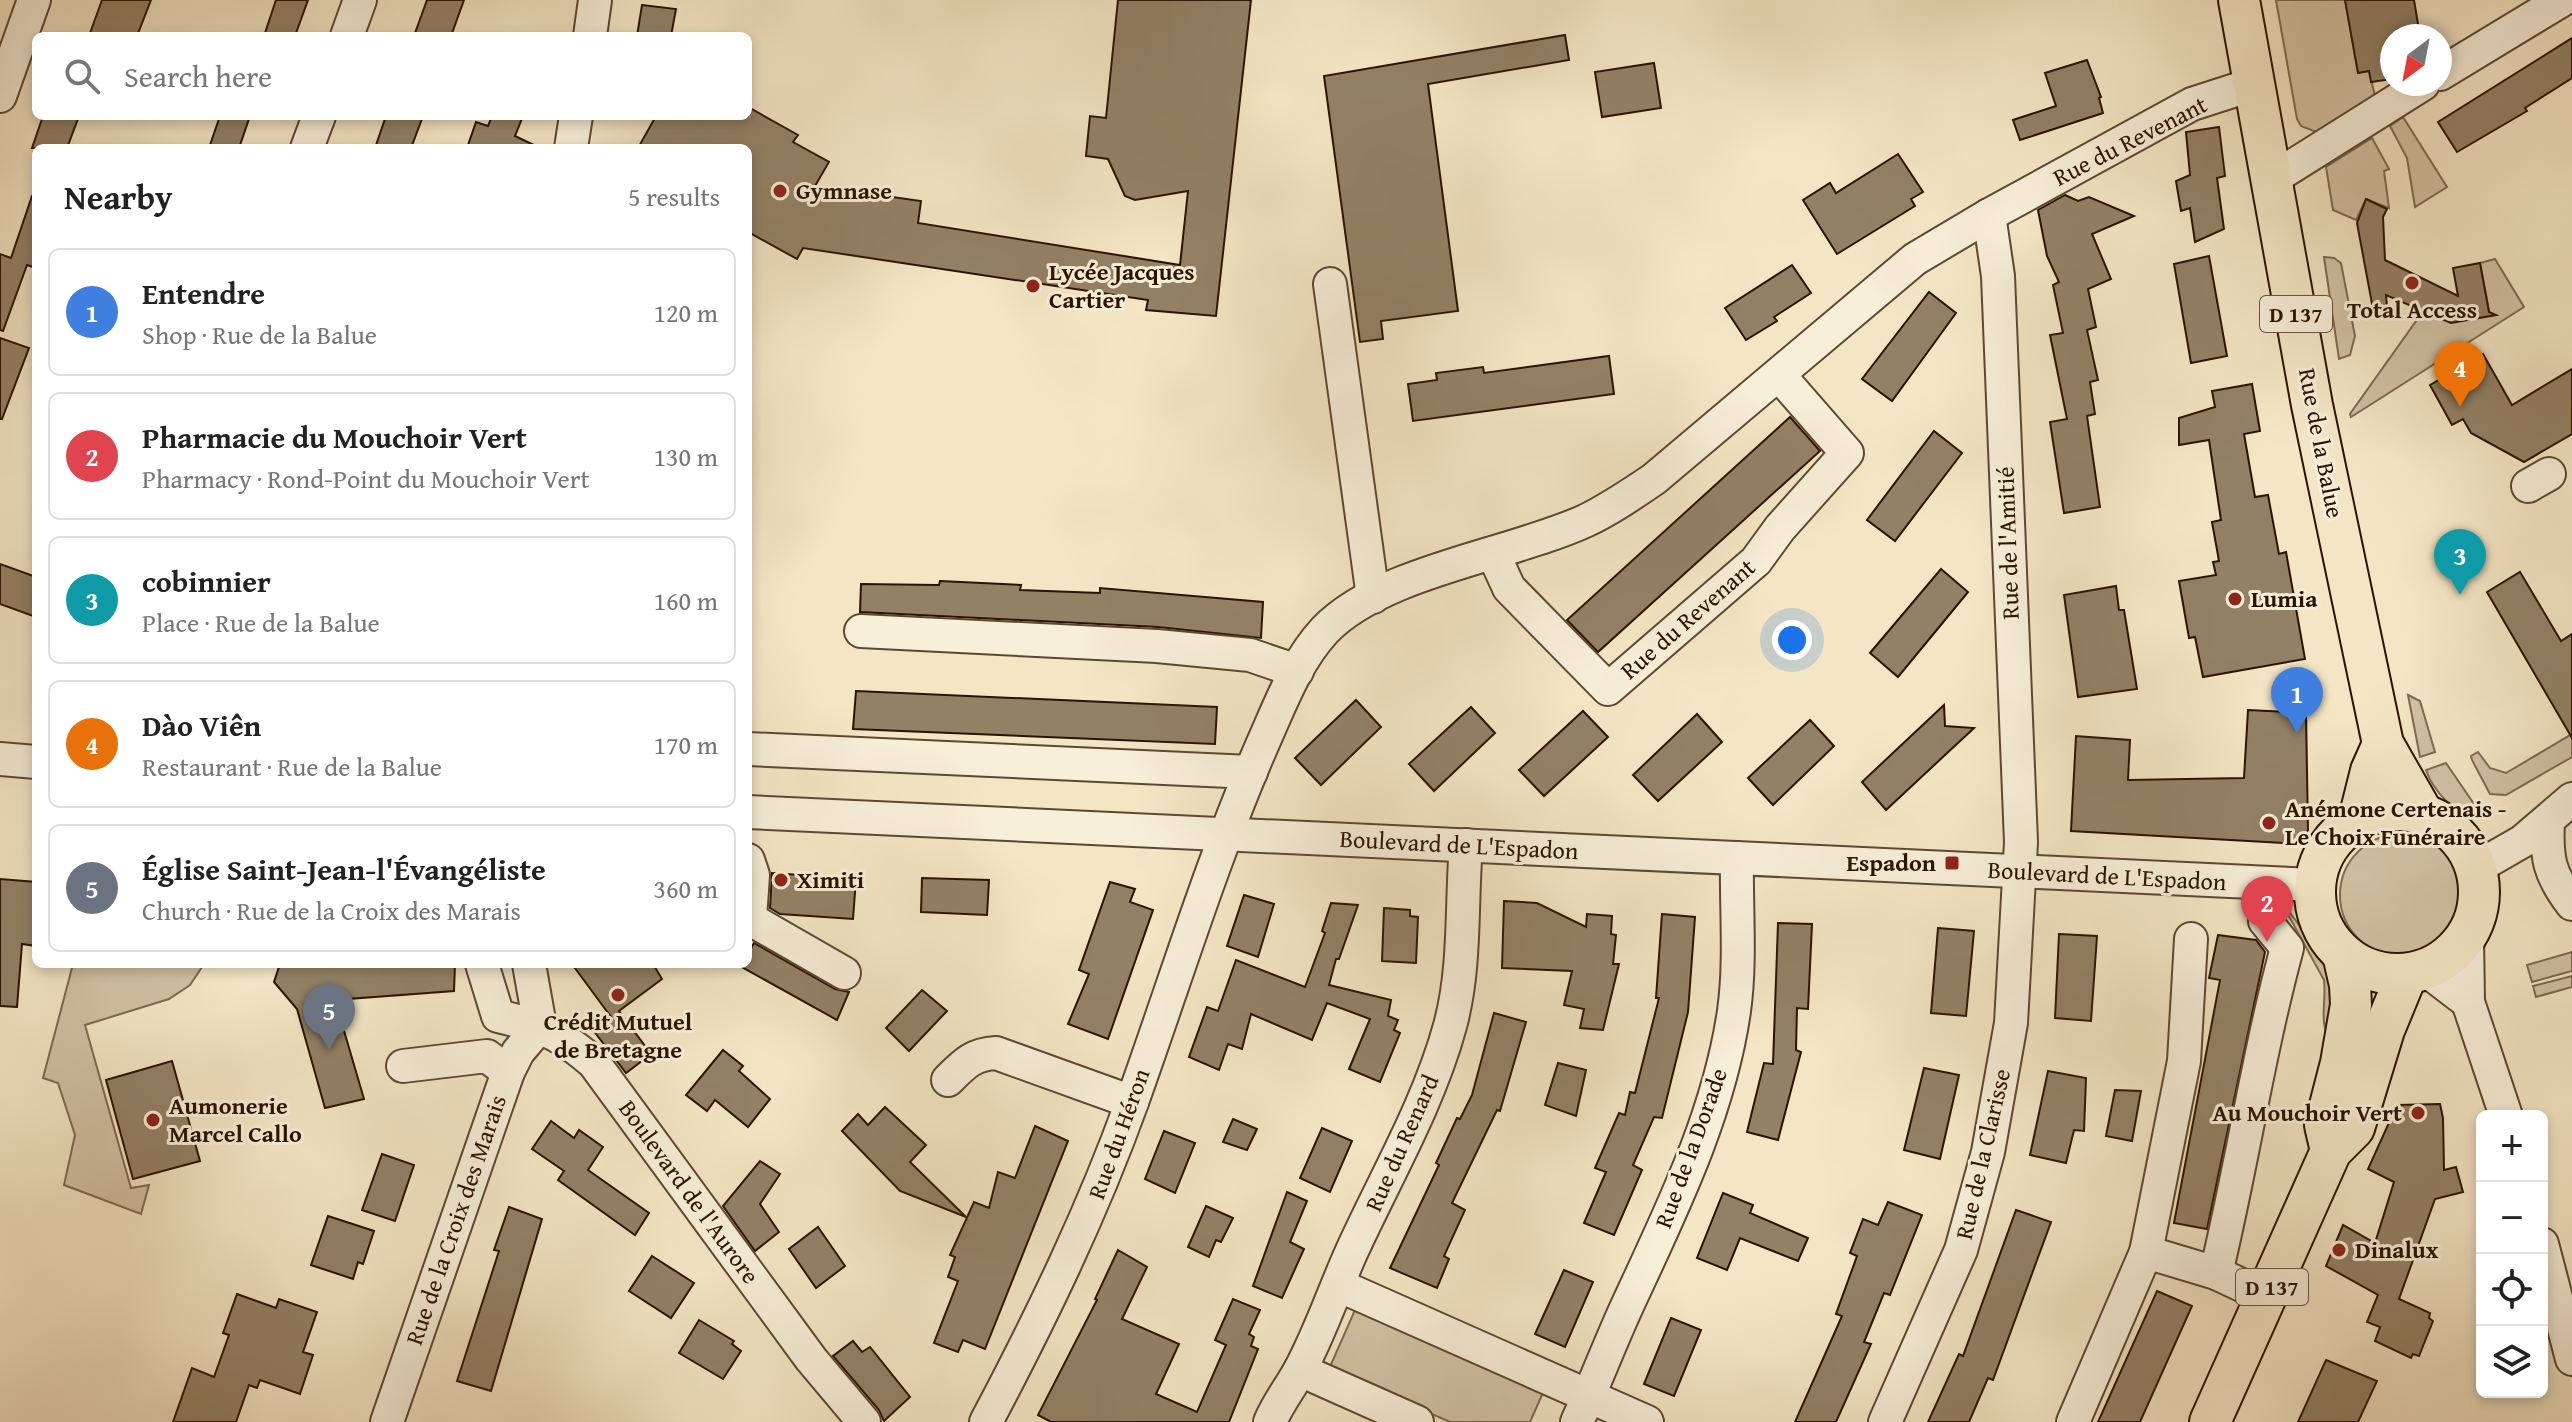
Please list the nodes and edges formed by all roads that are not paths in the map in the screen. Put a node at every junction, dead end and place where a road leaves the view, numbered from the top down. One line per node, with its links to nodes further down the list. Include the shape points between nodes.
1 (34, 0): 10 (street)
2 (360, 0): 6 (street)
3 (595, 0): 7 (street)
4 (2239, 0): 9 (main road, Rue de la Balue / D 137)
5 (2562, 0): 8 (street)
6 (348, 32)
7 (591, 32)
8 (2452, 67)
9 (2254, 84): 16 (main road, Rue de la Balue / D 137); 17 (street, Rue du Revenant, via 2192,104)
10 (0, 96)
11 (2404, 96): 16 (street)
12 (318, 120): 14 (street)
13 (575, 120): 15 (street)
14 (308, 144)
15 (572, 144)
16 (2272, 179): 24 (main road, Rue de la Balue / D 137, via 2312,405)
17 (1989, 215): 19 (street, Rue du Revenant, via 1915,259); 38 (street, Rue de l'Amitié, via 1998,276)
18 (1330, 284): 21 (street)
19 (1779, 375): 20 (street, Rue du Revenant, via 1654,479 1617,503 1584,522); 20 (street, Rue du Revenant, via 1847,453 1756,561 1608,689 1509,588)
20 (1493, 553): 21 (street, Rue du Revenant)
21 (1373, 597): 23 (street, Rue du Revenant, via 1325,630)
22 (861, 631): 23 (street, via 1157,646 1250,655)
23 (1297, 671): 28 (street, Rue du Revenant)
24 (2383, 744): 31 (main road, Rue de la Balue / D 137); 32 (main road)
25 (752, 749): 28 (street)
26 (0, 759): 27 (street)
27 (32, 762)
28 (1251, 772): 34 (street, Rue du Revenant)
29 (2572, 799): 33 (street)
30 (752, 812): 34 (street, Boulevard de L'Espadon)
31 (2423, 814): 32 (main road, via 2380,811); 37 (main road, via 2447,827)
32 (2359, 819): 40 (main road, via 2328,846)
33 (2548, 821): 37 (street); 41 (street, via 2546,847 2555,882)
34 (1227, 834): 35 (street, Boulevard de L'Espadon); 55 (street, Rue du Héron)
35 (1466, 845): 36 (street, Boulevard de L'Espadon); 61 (street, Rue du Renard, via 1461,967 1451,1025 1429,1091)
36 (1737, 858): 38 (street, Boulevard de L'Espadon); 65 (street, Rue de la Dorade, via 1734,1010 1721,1074 1667,1220)
37 (2476, 868): 43 (main road, via 2476,915)
38 (2020, 871): 39 (street, Boulevard de L'Espadon); 72 (street, Rue de la Clarisse, via 2011,1023 1988,1152 1961,1250)
39 (2267, 883): 40 (street, Boulevard de L'Espadon); 60 (street, via 2265,921 2287,948 2267,1019)
40 (2314, 885): 45 (main road, via 2316,911)
41 (2572, 904)
42 (752, 920): 49 (street)
43 (2467, 936): 48 (main road, via 2442,962); 50 (street)
44 (2191, 939): 58 (street, via 2184,1061)
45 (2343, 954): 48 (main road, via 2373,971); 57 (main road, D 137, via 2351,1005 2325,1125)
46 (483, 968): 51 (street, Boulevard de l'Aurore, via 498,1016)
47 (530, 968): 51 (street)
48 (2416, 972): 50 (street); 57 (main road, D 137, via 2384,1030 2354,1128)
49 (844, 973)
50 (2468, 1002): 56 (street)
51 (540, 1026): 53 (street, Rue de la Croix des Marais); 67 (street, Boulevard de l'Aurore, via 594,1063 811,1359)
52 (403, 1066): 53 (street, via 487,1056)
53 (508, 1072): 66 (street, Rue de la Croix des Marais)
54 (948, 1080): 55 (street, via 971,1057 996,1053)
55 (1132, 1102): 68 (street, Rue du Héron, via 1095,1201)
56 (2504, 1110)
57 (2331, 1151): 62 (main road, D 137)
58 (2146, 1252): 60 (street); 73 (street)
59 (2545, 1254): 63 (street)
60 (2216, 1273): 62 (street)
61 (1338, 1285): 64 (street, Rue du Renard); 65 (street)
62 (2267, 1297): 74 (main road, D 137)
63 (2572, 1359)
64 (1300, 1370): 69 (street, Rue du Renard); 70 (street)
65 (1583, 1409): 71 (street)
66 (387, 1422)
67 (864, 1422)
68 (986, 1422)
69 (1270, 1422)
70 (1417, 1422)
71 (1647, 1422)
72 (1885, 1422)
73 (2073, 1422)
74 (2210, 1422)

